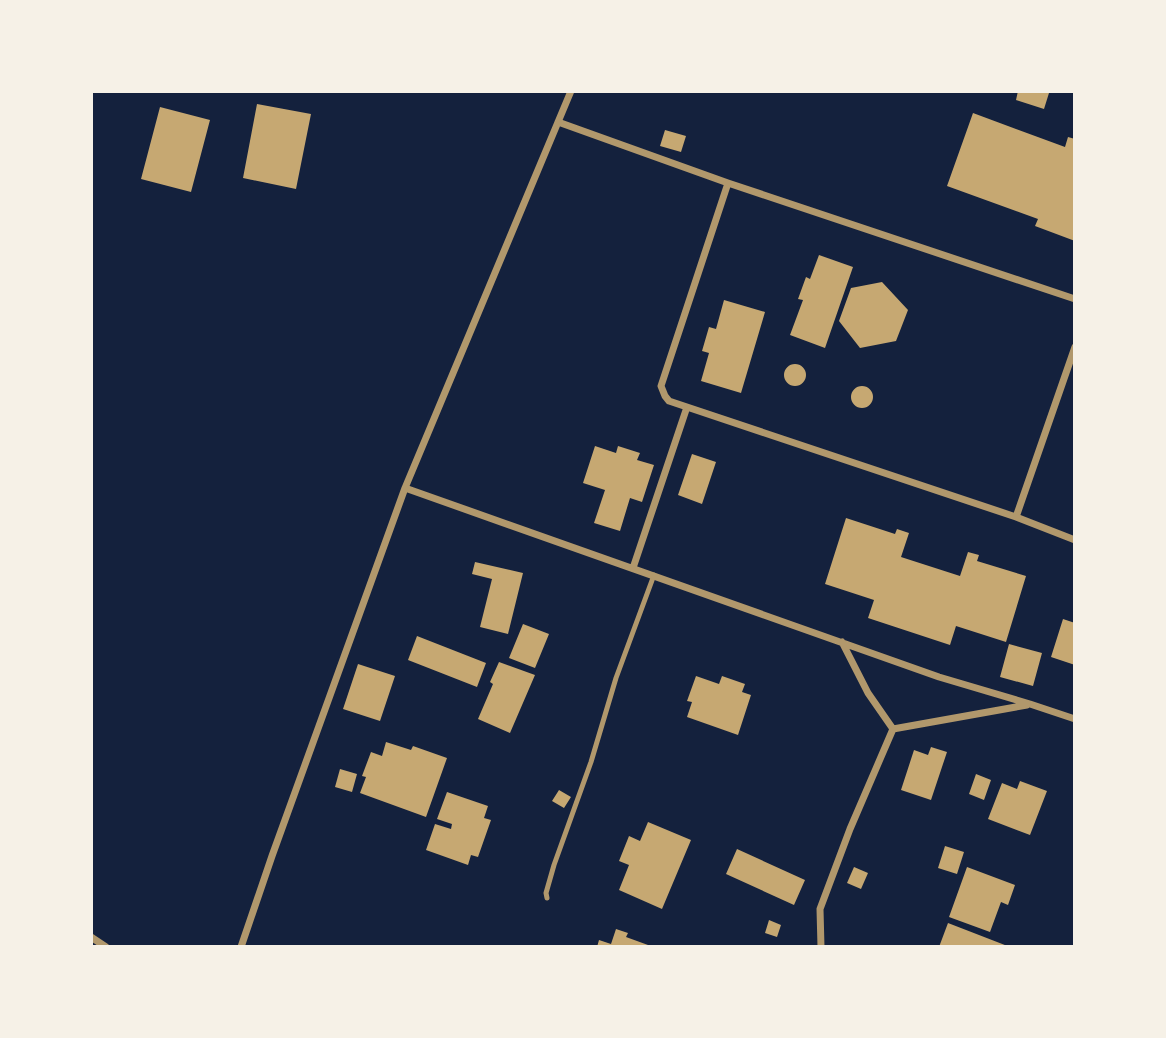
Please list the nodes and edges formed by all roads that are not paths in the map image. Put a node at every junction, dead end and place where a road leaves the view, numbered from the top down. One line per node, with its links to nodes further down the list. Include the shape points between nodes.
1 (571, 91): 2 (street)
2 (558, 122): 3 (street); 7 (street)
3 (729, 184): 4 (street); 6 (street, via 662,386 669,401)
4 (1075, 299)
5 (1075, 347): 8 (street)
6 (687, 407): 8 (street); 10 (street)
7 (405, 488): 10 (street); 19 (street)
8 (1016, 517): 9 (street)
9 (1075, 540)
10 (633, 568): 11 (street)
11 (654, 575): 12 (street); 16 (lane, via 554,865)
12 (841, 642): 13 (street); 15 (street)
13 (1030, 704): 14 (street); 15 (street)
14 (1075, 719)
15 (893, 729): 20 (street, via 820,909)
16 (547, 898)
17 (91, 937): 18 (street)
18 (106, 947)
19 (241, 947)
20 (821, 947)

